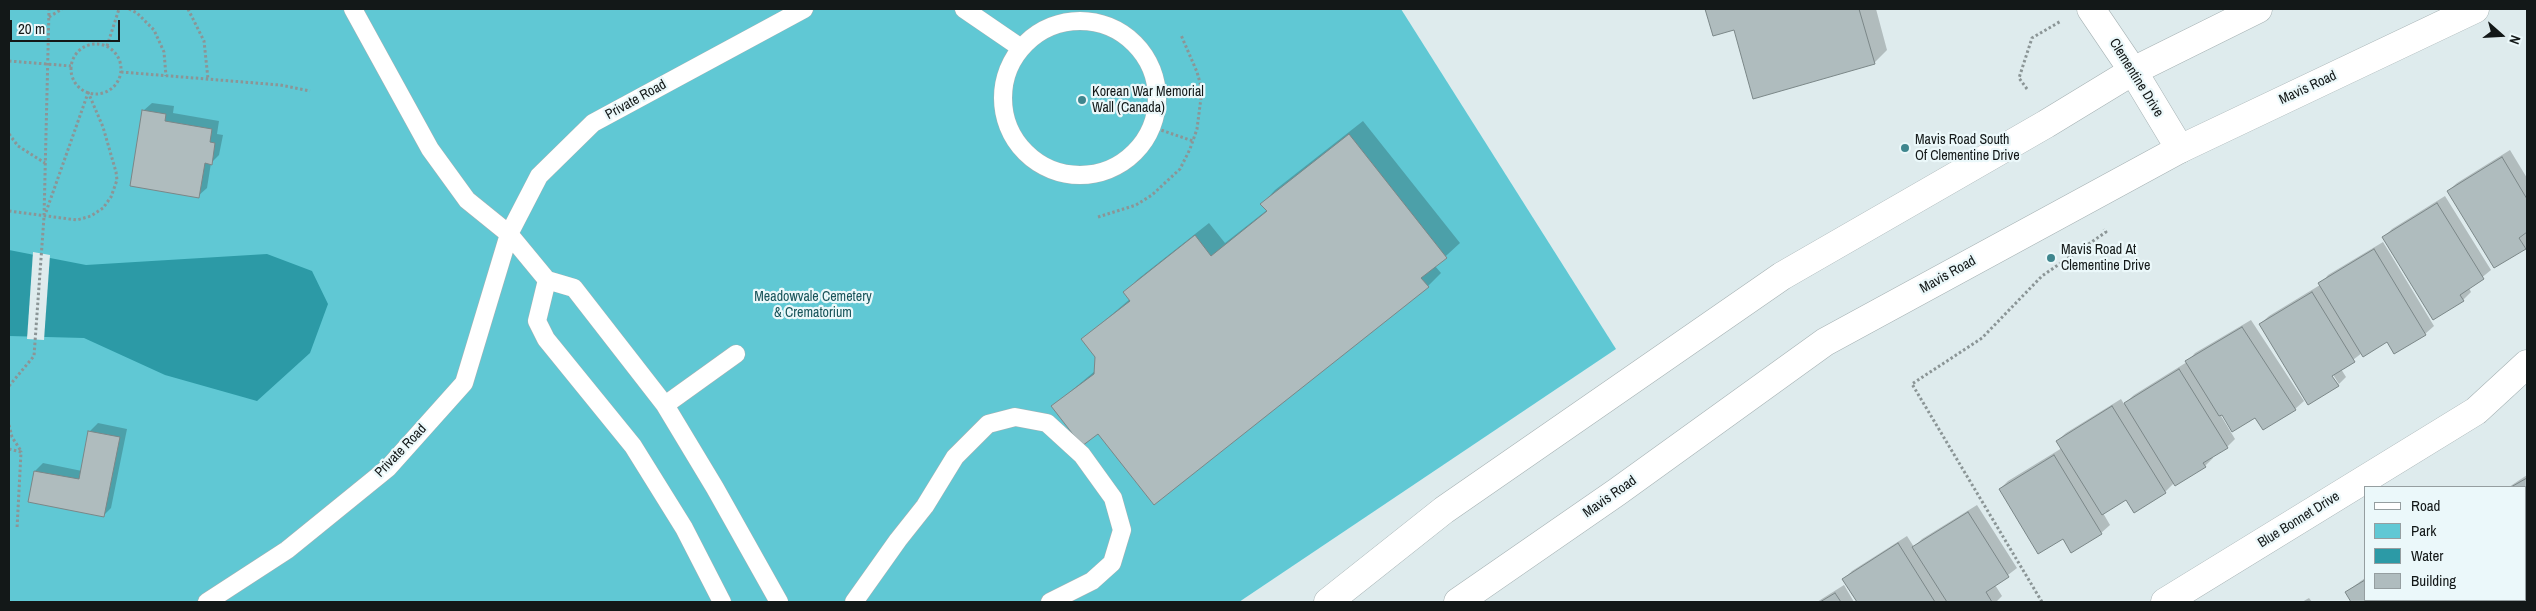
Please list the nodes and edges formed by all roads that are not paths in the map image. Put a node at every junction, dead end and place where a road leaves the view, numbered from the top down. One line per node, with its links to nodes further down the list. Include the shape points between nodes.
1 (353, 9): 10 (lane, via 430,149 467,200)
2 (804, 9): 10 (lane, Private Road, via 593,123 540,176)
3 (964, 9): 7 (lane)
4 (2091, 9): 8 (main road, Clementine Drive)
5 (2258, 9): 8 (main road)
6 (2475, 9): 9 (main road, Mavis Road)
7 (1020, 48): 7 (lane, via 1038,32 1061,22 1086,20 1109,26 1130,38 1146,56 1156,79 1158,104 1152,127 1140,148 1122,164 1100,174 1075,176 1051,171 1030,158 1014,140 1004,117 1002,93 1007,69)
8 (2133, 70): 9 (main road, Clementine Drive); 20 (main road, via 2046,124 1782,276 1444,510)
9 (2180, 149): 21 (main road, Mavis Road, via 1825,342)
10 (509, 234): 11 (lane); 15 (lane, Private Road, via 464,383 388,468 287,550)
11 (548, 280): 14 (lane, via 574,288); 16 (lane, via 537,321 546,339 633,446 684,528)
12 (736, 354): 14 (lane)
13 (2527, 364): 22 (main road, Blue Bonnet Drive, via 2476,411)
14 (665, 405): 17 (lane)
15 (206, 602)
16 (722, 602)
17 (779, 602)
18 (854, 602): 19 (lane, via 924,506 955,456 988,424 1015,416 1047,423 1082,455 1113,498 1122,530 1112,562 1092,581)
19 (1050, 602)
20 (1328, 602)
21 (1458, 602)
22 (2165, 602)

